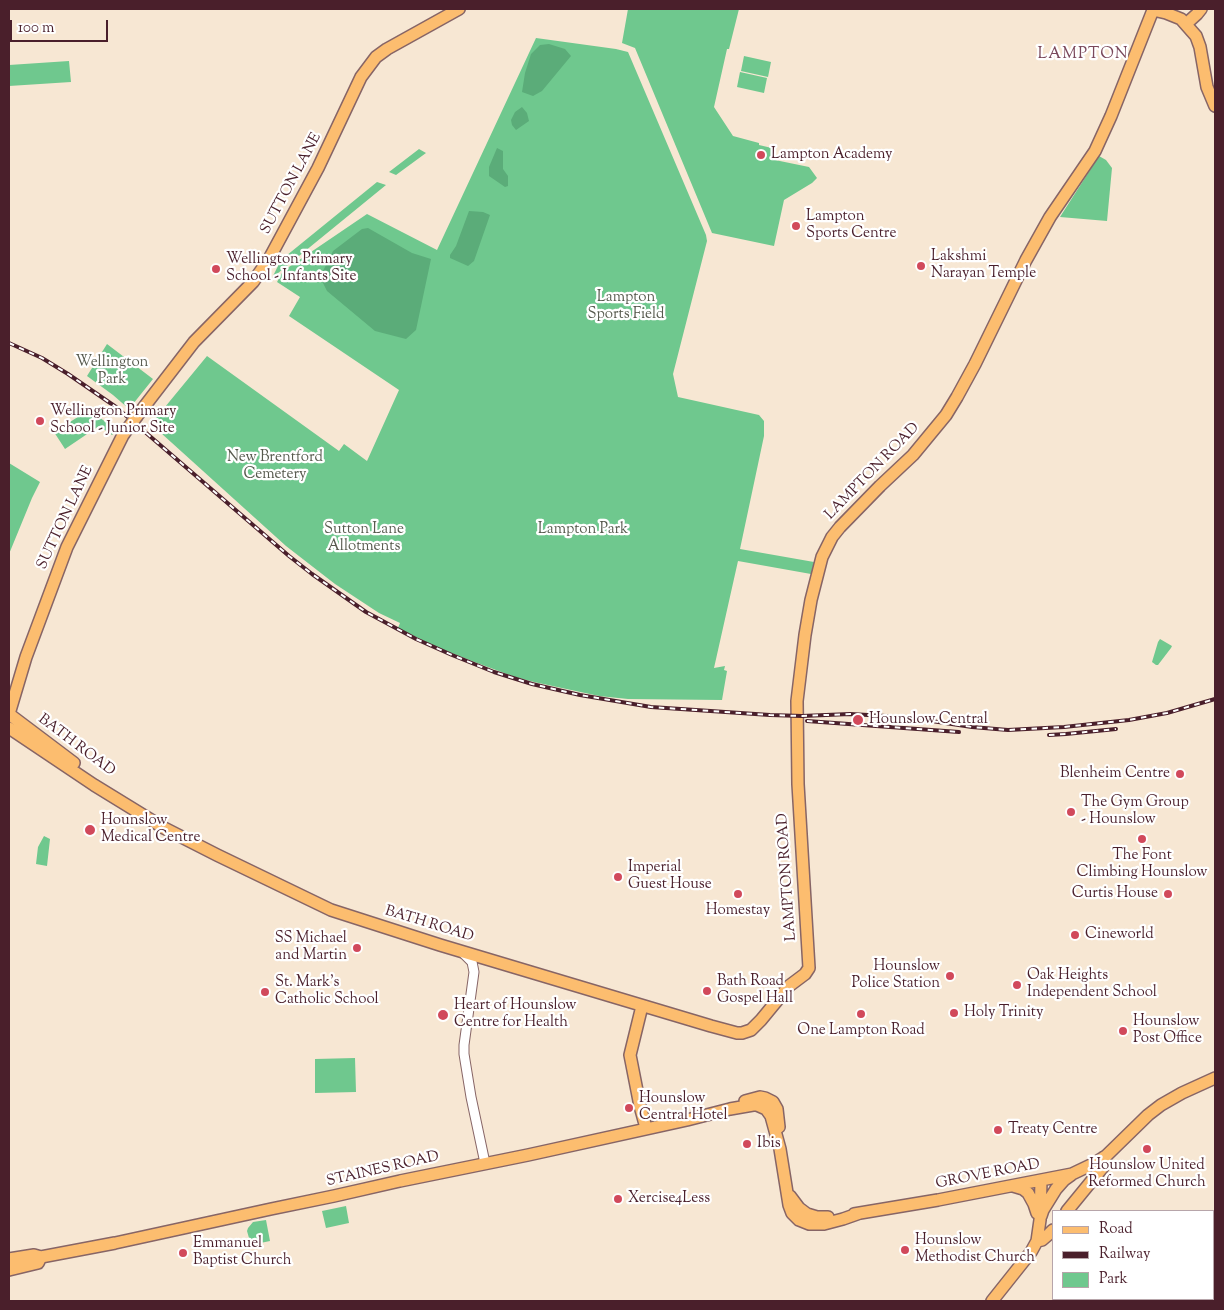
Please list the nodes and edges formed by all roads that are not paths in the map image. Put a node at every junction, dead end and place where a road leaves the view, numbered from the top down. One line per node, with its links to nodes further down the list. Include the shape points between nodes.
1 (459, 9): 6 (main road, SUTTON LANE, bridge, via 376,57 362,77 269,259 253,282 194,342 122,434 66,548)
2 (1152, 9): 4 (main road, via 1170,21); 17 (main road, LAMPTON ROAD, via 1111,116 1094,151 1026,260 946,415 914,455 832,537 822,557 806,626 797,701 798,784 809,968 751,1030)
3 (1201, 9): 4 (main road)
4 (1186, 24): 5 (main road, via 1200,47 1207,86)
5 (1215, 106)
6 (26, 657): 7 (main road, SUTTON LANE); 8 (main road, SUTTON LANE)
7 (9, 694)
8 (9, 714): 12 (main road, BATH ROAD)
9 (9, 721): 11 (main road)
10 (9, 728): 11 (main road, BATH ROAD)
11 (76, 772): 12 (main road, BATH ROAD)
12 (125, 803): 13 (main road, BATH ROAD, via 217,856 316,903)
13 (461, 951): 14 (main road, BATH ROAD); 15 (street, via 472,962)
14 (491, 960): 15 (street, via 481,963); 16 (main road, BATH ROAD)
15 (474, 972): 21 (street, via 464,1054)
16 (642, 1006): 17 (main road, BATH ROAD); 19 (main road, via 630,1055)
17 (742, 1033)
18 (1215, 1078): 20 (main road, via 1155,1109)
19 (646, 1128): 21 (main road, STAINES ROAD); 26 (main road, STAINES ROAD, via 687,1120 747,1100 766,1098 777,1109 780,1149 792,1213 809,1224 824,1224)
20 (1104, 1157): 22 (main road, GROVE ROAD); 25 (main road, via 1103,1167)
21 (485, 1164): 31 (main road, STAINES ROAD)
22 (1072, 1174): 23 (main road, GROVE ROAD); 27 (main road, via 1056,1188)
23 (1043, 1180): 24 (main road, GROVE ROAD); 27 (main road)
24 (1010, 1186): 26 (main road, GROVE ROAD); 27 (main road, via 1028,1193)
25 (1068, 1210)
26 (874, 1211)
27 (1041, 1218): 29 (main road)
28 (1052, 1231): 29 (main road)
29 (1037, 1241): 34 (main road)
30 (9, 1259): 31 (main road, STAINES ROAD, via 34,1255)
31 (40, 1259): 32 (main road); 33 (main road, STAINES ROAD, via 38,1263)
32 (9, 1265)
33 (9, 1270)
34 (992, 1301)

